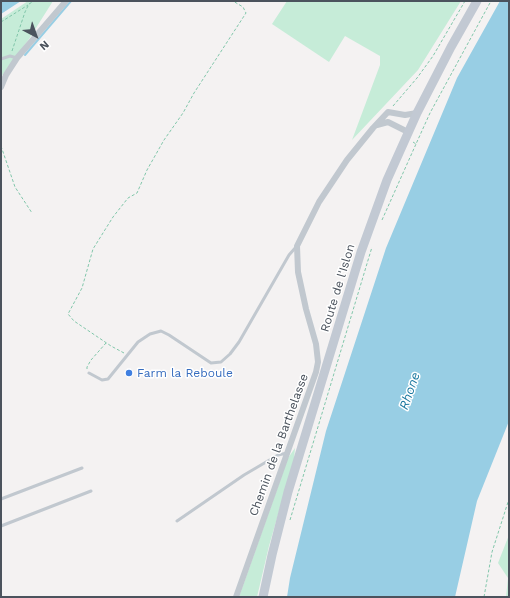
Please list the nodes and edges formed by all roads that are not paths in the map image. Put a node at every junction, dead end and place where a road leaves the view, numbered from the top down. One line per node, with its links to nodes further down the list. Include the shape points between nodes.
1 (66, 1): 3 (street)
2 (477, 1): 6 (street, Route de l'Islon)
3 (17, 58): 4 (lane, via 10,56); 5 (street)
4 (1, 59)
5 (1, 87)
6 (417, 113): 7 (street, Chemin de la Barthelasse, via 405,115 388,112); 8 (street, Route de l'Islon)
7 (373, 128): 8 (street, via 382,122 388,122); 9 (street, Chemin de la Barthelasse, via 347,160 319,202)
8 (407, 135): 18 (street, Route de l'Islon, via 387,180 361,252 288,492)
9 (298, 246): 10 (lane, via 289,255 239,342 221,362 211,363 161,331 150,334 138,342 108,379 102,380); 11 (street, Chemin de la Barthelasse, via 298,272 318,362)
10 (89, 374)
11 (288, 453): 15 (lane, via 278,455 244,475); 17 (street, Chemin de la Barthelasse)
12 (82, 468): 14 (lane)
13 (91, 491): 16 (lane)
14 (1, 499)
15 (177, 521)
16 (1, 526)
17 (236, 597)
18 (263, 597)

